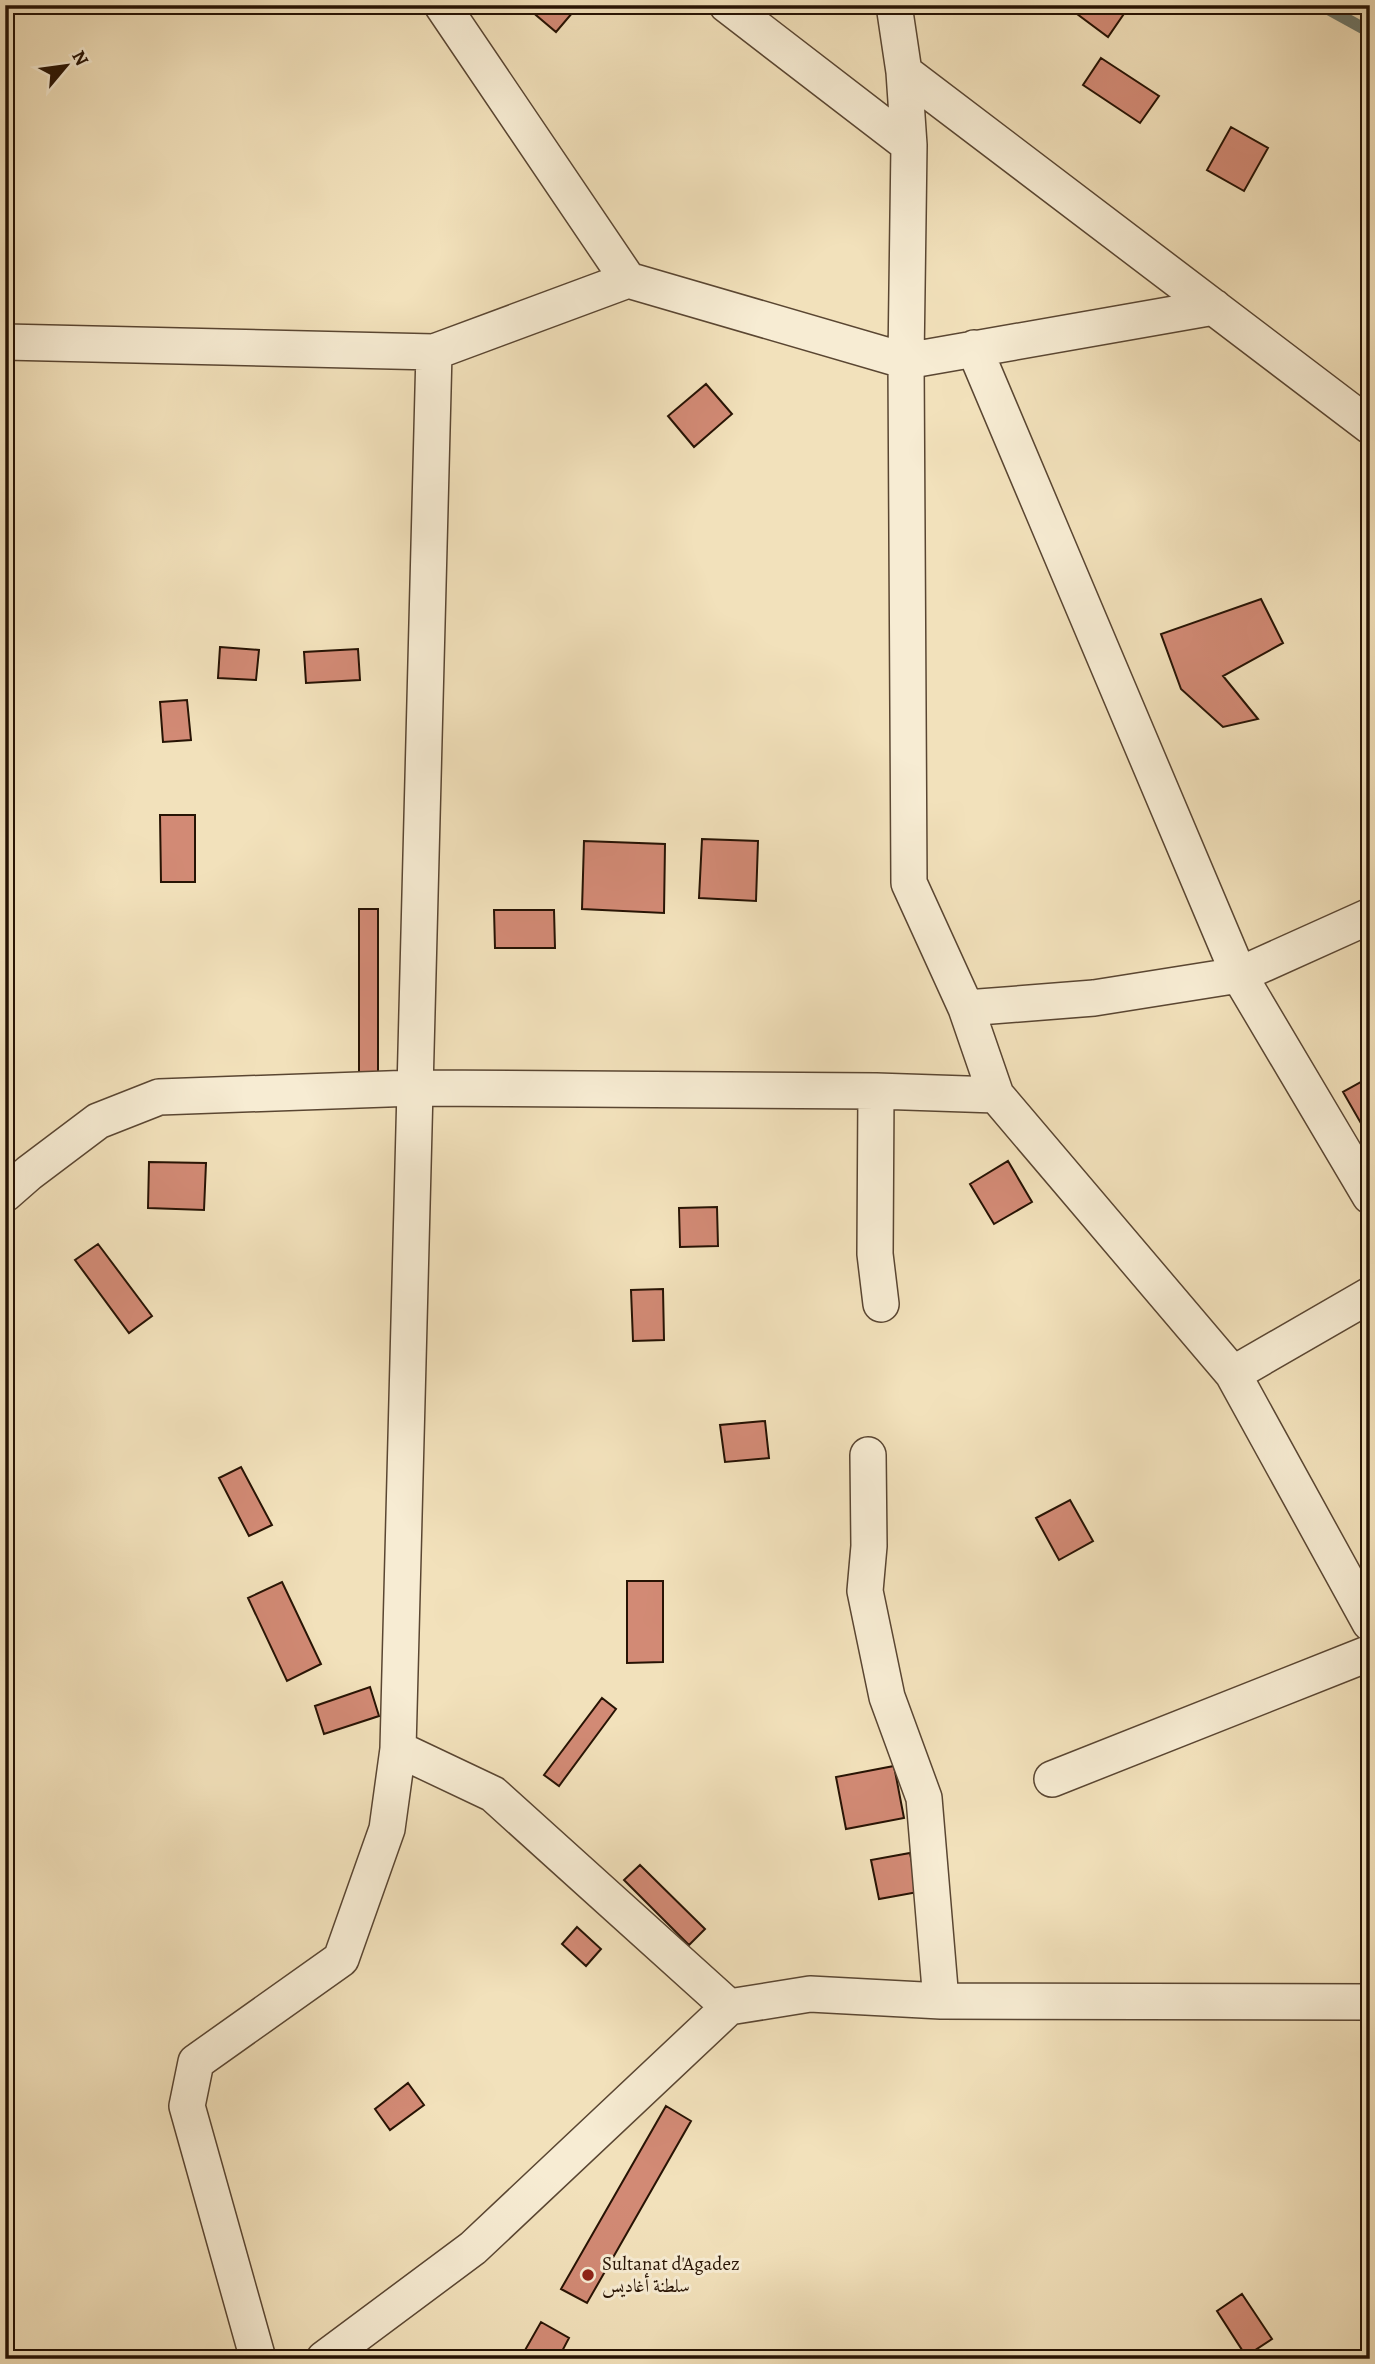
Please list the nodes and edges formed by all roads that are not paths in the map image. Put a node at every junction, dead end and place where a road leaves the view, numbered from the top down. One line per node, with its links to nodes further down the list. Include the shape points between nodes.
1 (442, 5): 6 (street)
2 (727, 5): 5 (street)
3 (894, 5): 4 (street)
4 (904, 72): 5 (street); 7 (street)
5 (909, 145): 11 (street)
6 (628, 280): 10 (street); 11 (street)
7 (1214, 307): 9 (street); 12 (street)
8 (5, 342): 10 (street)
9 (974, 348): 11 (street); 14 (street)
10 (434, 352): 16 (street)
11 (906, 361): 15 (street, via 909,883)
12 (1370, 426)
13 (1370, 916): 14 (street)
14 (1239, 975): 15 (street, via 1094,998); 20 (street)
15 (966, 1008): 18 (street)
16 (415, 1088): 17 (street); 19 (street, via 159,1097 98,1121); 27 (street)
17 (876, 1091): 18 (street); 22 (street, via 875,1254)
18 (996, 1095): 23 (street)
19 (5, 1194)
20 (1370, 1196)
21 (1370, 1295): 23 (street)
22 (881, 1304)
23 (1233, 1374): 25 (street)
24 (868, 1455): 29 (street, via 865,1591 887,1697 924,1798)
25 (1370, 1623)
26 (1370, 1653): 28 (street)
27 (398, 1749): 31 (street, via 493,1794); 32 (street, via 387,1829 341,1959 196,2062 187,2106)
28 (1052, 1779)
29 (941, 2001): 30 (street); 31 (street, via 810,1994)
30 (1370, 2002)
31 (730, 2007): 33 (street, via 473,2248)
32 (258, 2359)
33 (324, 2359)

